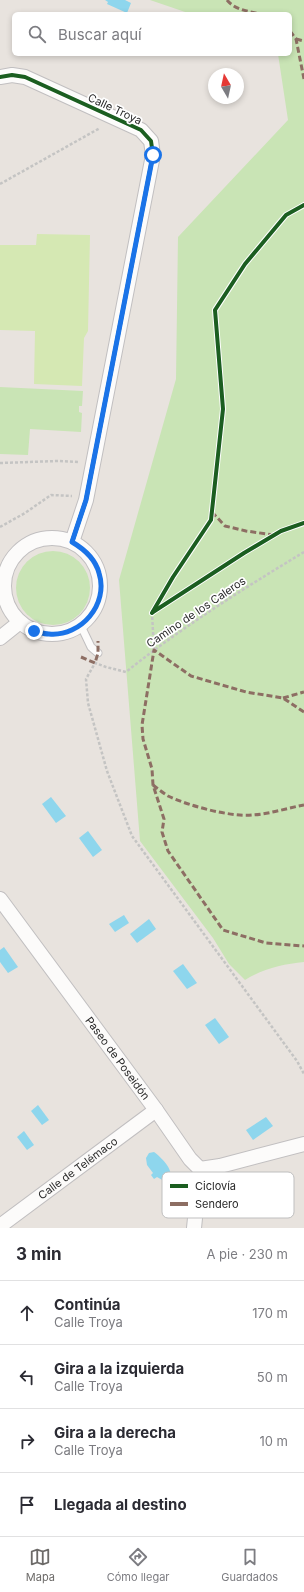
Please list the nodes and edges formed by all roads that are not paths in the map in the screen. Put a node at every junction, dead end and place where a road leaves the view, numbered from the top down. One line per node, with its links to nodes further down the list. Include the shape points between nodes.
1 (0, 77): 2 (street, Calle Troya, via 25,77 141,130 151,140 153,155 89,486)
2 (72, 542): 3 (street, via 42,538 17,553 4,579); 5 (street, via 84,549 94,560 100,574 98,602)
3 (4, 611): 4 (street)
4 (20, 622): 5 (street, via 34,631 50,634 66,632); 6 (street)
5 (81, 626): 7 (lane, via 91,647)
6 (0, 638)
7 (98, 654)
8 (3, 908): 9 (street, Paseo de Poseidón)
9 (156, 1110): 11 (street, Paseo de Poseidón, via 190,1159); 14 (street, Calle de Telémaco)
10 (304, 1144): 11 (street)
11 (200, 1169): 12 (street)
12 (200, 1172)
13 (195, 1218): 15 (street)
14 (0, 1226)
15 (194, 1228)

